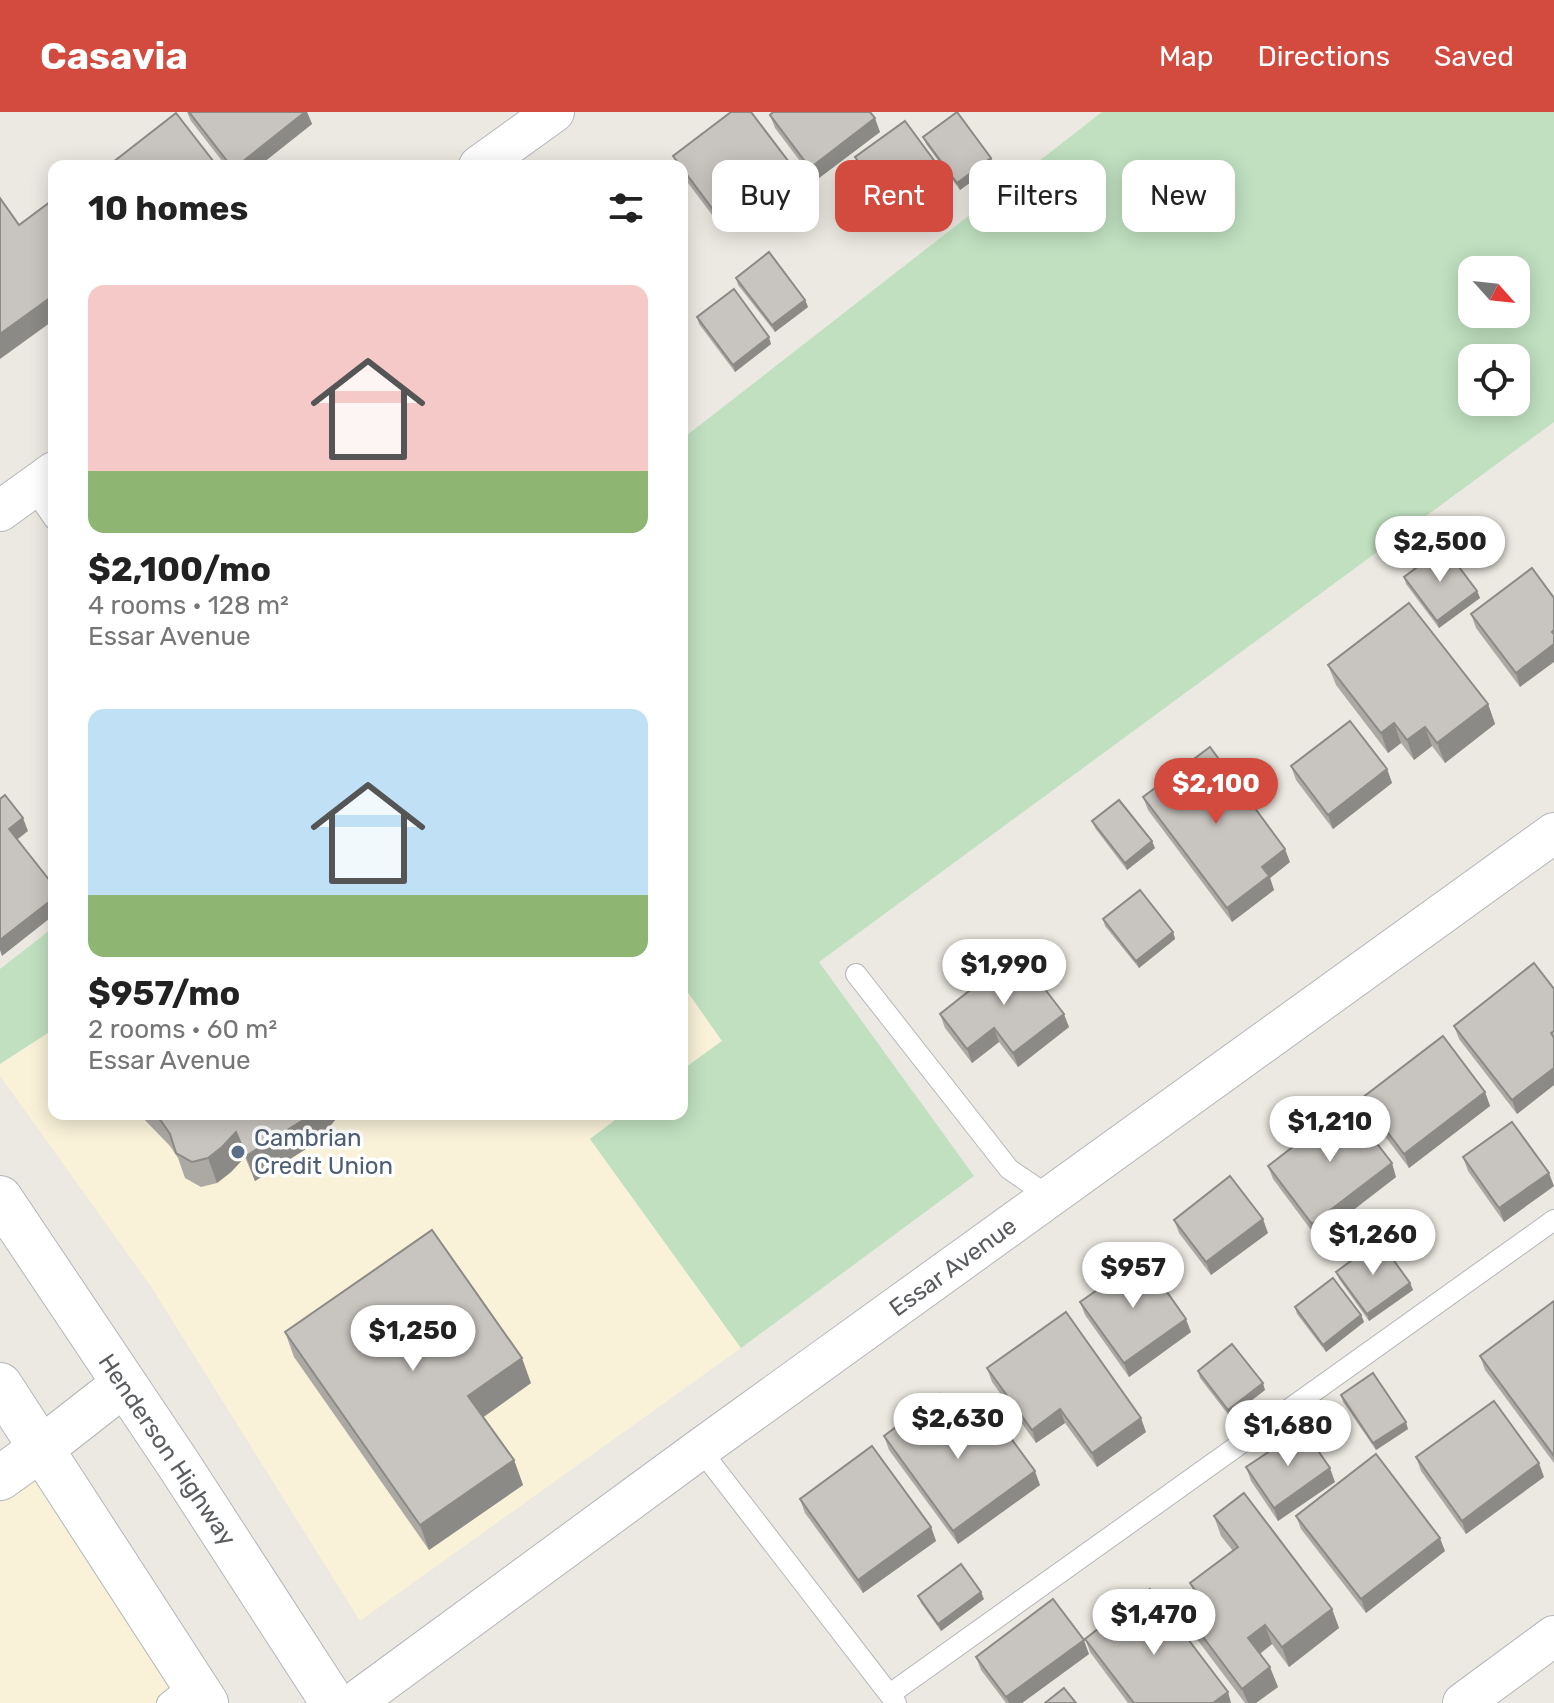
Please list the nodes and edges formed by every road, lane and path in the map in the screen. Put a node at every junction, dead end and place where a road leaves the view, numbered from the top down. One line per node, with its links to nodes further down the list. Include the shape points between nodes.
1 (554, 112): 2 (street)
2 (487, 160)
3 (47, 493): 4 (street)
4 (0, 511)
5 (1554, 833): 7 (street, Essar Avenue)
6 (856, 974): 7 (lane, via 1009,1169)
7 (1050, 1197): 13 (street, Essar Avenue)
8 (0, 1198): 10 (main road, Henderson Highway)
9 (1554, 1220): 17 (lane)
10 (124, 1384): 12 (main road); 18 (main road, Henderson Highway)
11 (0, 1385): 12 (main road)
12 (42, 1448): 14 (main road); 16 (main road)
13 (700, 1449): 17 (lane); 19 (street, Essar Avenue)
14 (0, 1478)
15 (1554, 1636): 20 (street)
16 (189, 1696)
17 (893, 1699)
18 (333, 1703)
19 (354, 1703)
20 (1463, 1703)

